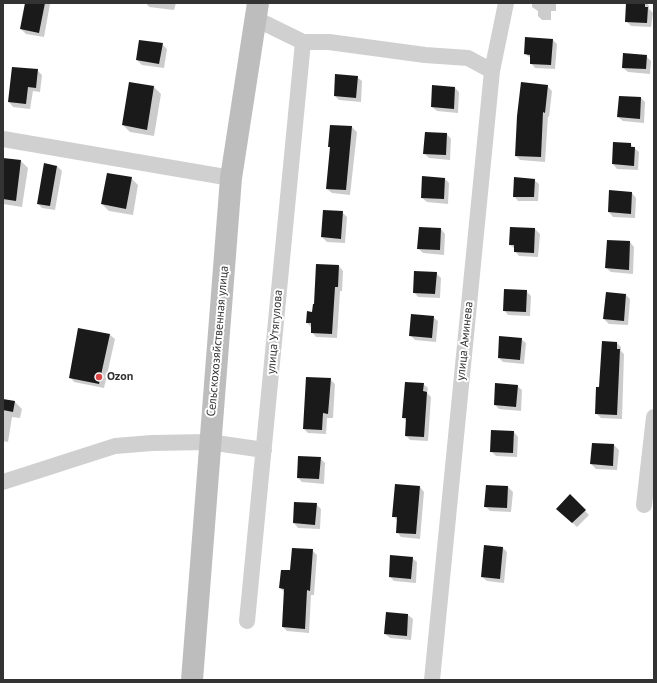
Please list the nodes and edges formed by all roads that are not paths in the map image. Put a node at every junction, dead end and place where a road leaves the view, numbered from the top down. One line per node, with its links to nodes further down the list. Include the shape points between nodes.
1 (506, 3): 4 (street, улица Аминева)
2 (257, 11): 3 (street); 6 (main road, Сельскохозяйственная улица)
3 (303, 42): 4 (street, via 329,42 468,58); 9 (street, улица Утягулова)
4 (492, 71): 14 (street, улица Аминева)
5 (3, 139): 6 (street)
6 (231, 178): 8 (main road, Сельскохозяйственная улица)
7 (654, 417): 11 (street)
8 (209, 442): 9 (street); 10 (street, via 115,446); 13 (main road, Сельскохозяйственная улица)
9 (264, 450): 12 (street, улица Утягулова)
10 (3, 482)
11 (649, 500)
12 (247, 621)
13 (192, 680)
14 (432, 680)

